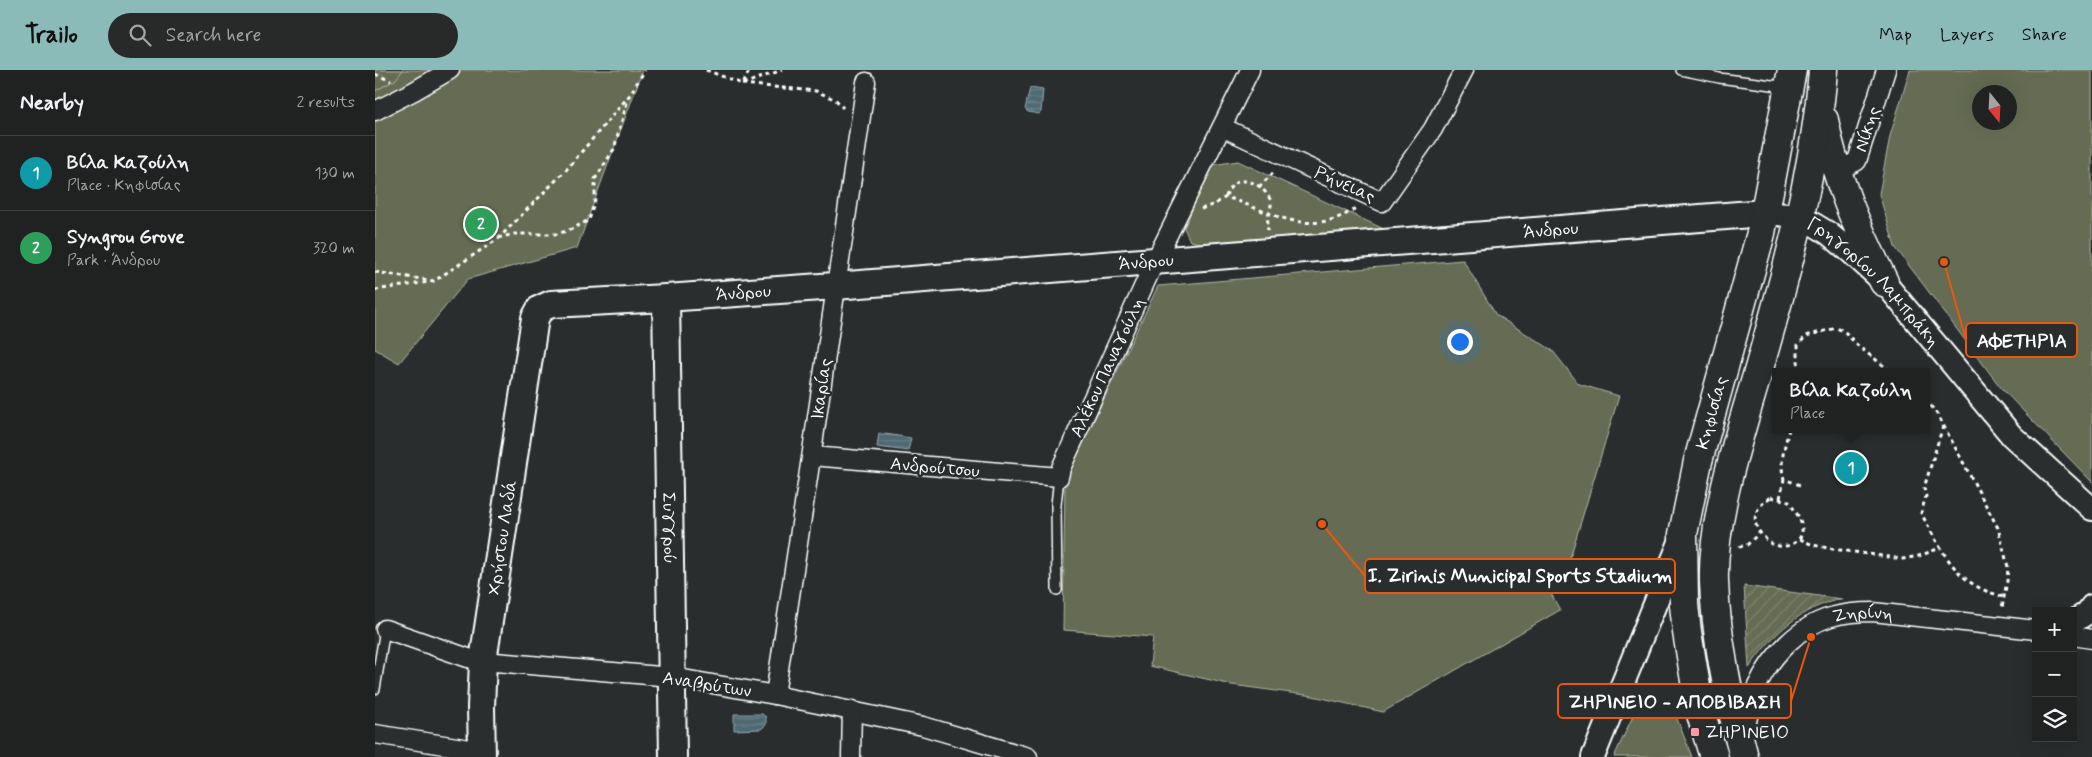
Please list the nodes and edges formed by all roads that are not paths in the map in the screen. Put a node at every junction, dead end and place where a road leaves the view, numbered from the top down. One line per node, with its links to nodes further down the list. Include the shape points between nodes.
1 (450, 70): 10 (street)
2 (1250, 70): 11 (street, Αλέκου Παναγούλη)
3 (1464, 70): 11 (street, Ρήνειας, via 1433,129 1382,202)
4 (1681, 70): 7 (lane, via 1719,78)
5 (1823, 70): 9 (main road, Κηφισίας)
6 (1886, 70): 12 (street, Νίκης, via 1857,161 1843,165)
7 (1791, 79): 13 (main road, Κηφισίας)
8 (866, 82): 17 (street, Ικαρίας)
9 (1821, 101): 12 (main road); 14 (main road, Κηφισίας)
10 (375, 111)
11 (1222, 127): 15 (street, Αλέκου Παναγούλη)
12 (1832, 158): 16 (main road, via 1853,219)
13 (1764, 213): 14 (street, Γρηγορίου Λαμπράκη); 15 (main road, Άνδρου); 23 (main road, Κηφισίας, via 1698,462)
14 (1800, 216): 16 (street, Γρηγορίου Λαμπράκη, via 1829,233); 38 (main road, Κηφισίας, via 1790,263 1733,460 1717,537 1714,582 1720,648)
15 (1155, 261): 17 (main road, Άνδρου); 21 (street, Αλέκου Παναγούλη)
16 (1884, 282): 22 (street, Γρηγορίου Λαμπράκη, via 2012,436)
17 (835, 286): 18 (main road, Άνδρου); 20 (street, Ικαρίας)
18 (666, 298): 19 (main road, Άνδρου, via 551,304 540,309); 32 (main road, Συγγρού)
19 (535, 318): 31 (main road, Χρήστου Λαδά)
20 (812, 456): 21 (street, Ανδρούτσου); 34 (street, Ικαρίας)
21 (1059, 477): 24 (lane, via 1056,505)
22 (2090, 509)
23 (1683, 534): 42 (street); 43 (main road, Κηφισίας, via 1687,632 1700,711)
24 (1057, 590)
25 (2092, 606): 26 (street)
26 (2077, 619)
27 (385, 629): 31 (street, Αναβρύτων); 33 (lane)
28 (2032, 630): 38 (street, Ζηρίνη, via 1873,612 1849,613 1816,623 1786,646 1757,686 1748,715)
29 (2077, 637): 30 (street)
30 (2092, 639)
31 (483, 661): 32 (street, Αναβρύτων); 37 (main road, Χρήστου Λαδά)
32 (672, 677): 34 (street, Αναβρύτων); 39 (main road, Συγγρού)
33 (375, 689)
34 (775, 695): 35 (street, Αναβρύτων)
35 (852, 710): 40 (street); 41 (street, Αναβρύτων, via 923,726)
36 (375, 734): 37 (street)
37 (482, 754)
38 (1743, 754)
39 (673, 757)
40 (851, 757)
41 (1028, 757)
42 (1593, 757)
43 (1714, 757)

